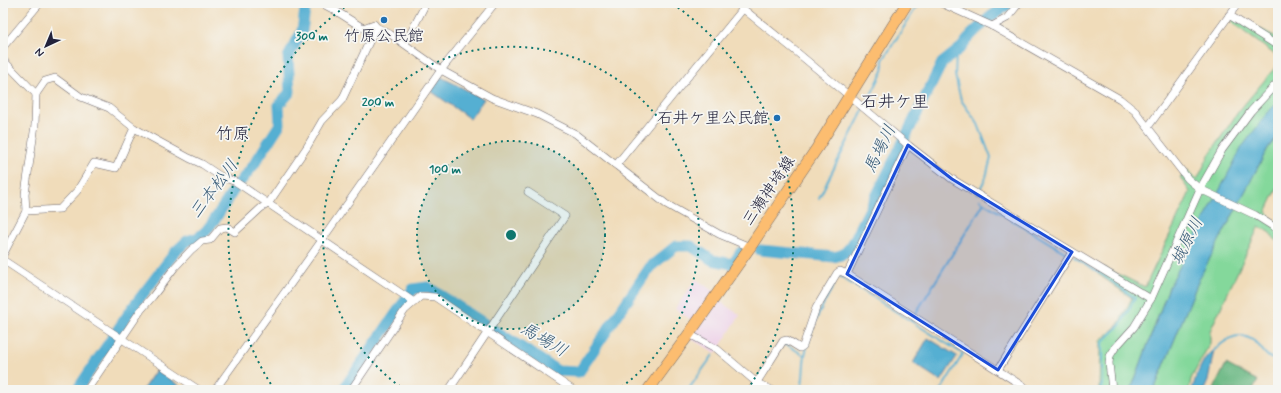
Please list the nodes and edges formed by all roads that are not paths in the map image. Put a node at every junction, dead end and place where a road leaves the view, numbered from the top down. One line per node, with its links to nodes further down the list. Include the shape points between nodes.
1 (40, 3): 16 (street)
2 (321, 3): 13 (street, via 363,28 374,24)
3 (426, 3): 14 (street)
4 (495, 3): 18 (street)
5 (736, 3): 10 (street)
6 (907, 3): 21 (main road, 三瀬神埼線)
7 (941, 3): 12 (street)
8 (1019, 3): 12 (street, via 1007,18)
9 (1237, 3): 11 (street)
10 (743, 9): 21 (street); 25 (street)
11 (1229, 15): 15 (street); 22 (street)
12 (992, 26): 22 (street, via 1120,99 1135,111)
13 (376, 27): 14 (street); 28 (street, via 342,100 322,121)
14 (405, 44): 18 (street)
15 (1278, 46)
16 (3, 47)
17 (3, 60): 20 (street)
18 (441, 70): 25 (street, via 492,98 536,114 576,134); 31 (street)
19 (1278, 82): 26 (street, via 1251,111 1222,150)
20 (36, 94): 23 (street, via 45,81 55,78 81,97 109,108); 29 (street, via 35,125 25,194)
21 (854, 100): 24 (street); 32 (main road, 三瀬神埼線)
22 (1148, 127): 26 (street, via 1188,179)
23 (134, 128): 28 (street, via 220,176 236,182); 29 (street, via 116,168 94,163 77,191 60,209)
24 (908, 145): 33 (street, via 952,179); 36 (street)
25 (616, 164): 32 (street, via 685,216)
26 (1200, 189): 30 (street, via 1255,215 1274,227); 37 (street)
27 (528, 192): 39 (street, via 566,216)
28 (268, 204): 31 (street); 41 (street, via 235,232 227,226 220,228 210,240 202,241 191,250)
29 (26, 212): 34 (street)
30 (1278, 233)
31 (322, 240): 38 (street); 46 (street)
32 (750, 247): 40 (main road, 三瀬神埼線)
33 (1072, 252): 37 (street); 42 (street)
34 (3, 255)
35 (3, 260): 41 (street)
36 (847, 274): 42 (street); 43 (street, via 840,271 837,273 816,308 803,346 800,348 787,340 783,341)
37 (1151, 299): 54 (street, via 1134,327 1110,356)
38 (414, 302): 39 (street, via 421,296 435,297); 47 (street, via 405,310)
39 (487, 333): 48 (street); 49 (street)
40 (689, 334): 43 (street, via 717,349); 50 (main road, 三瀬神埼線)
41 (121, 338): 44 (street); 45 (street)
42 (998, 370): 53 (street)
43 (757, 383): 51 (street); 52 (street)
44 (87, 390)
45 (199, 390)
46 (215, 390)
47 (351, 390)
48 (449, 390)
49 (573, 390)
50 (648, 390)
51 (752, 390)
52 (772, 390)
53 (1029, 390)
54 (1112, 390)

